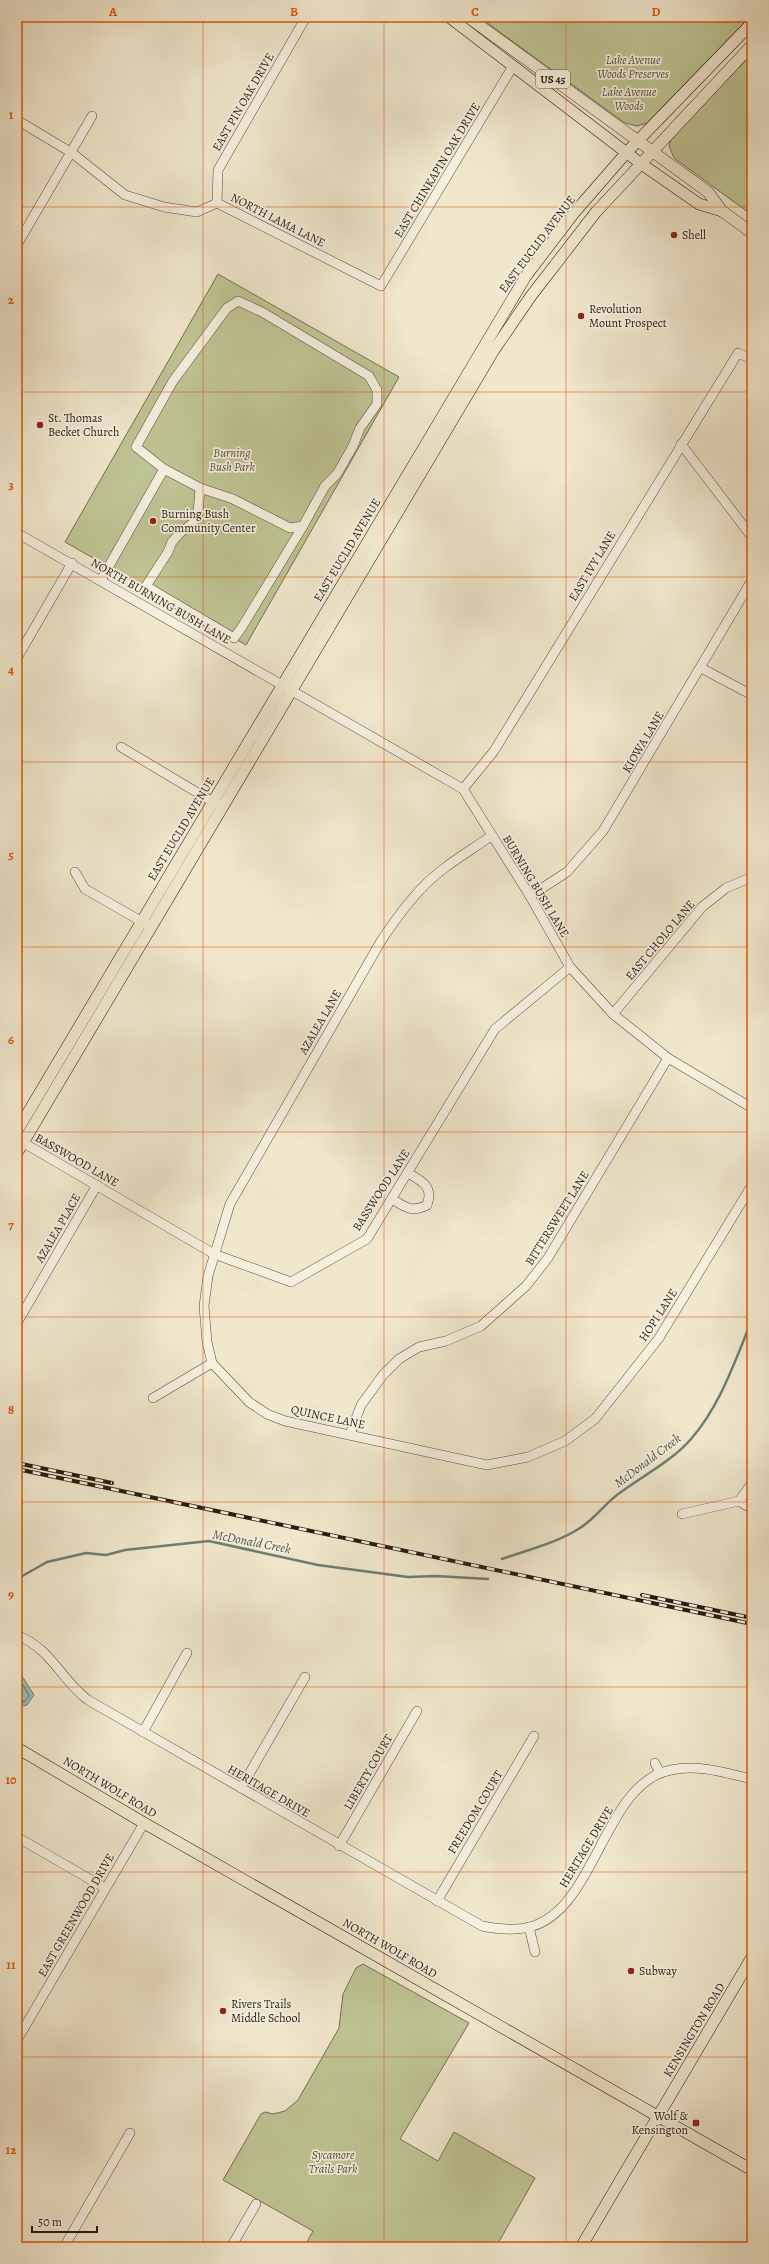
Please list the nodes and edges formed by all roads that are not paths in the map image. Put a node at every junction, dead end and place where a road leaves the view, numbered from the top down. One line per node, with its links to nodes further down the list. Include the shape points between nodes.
1 (306, 17): 14 (street, EAST PIN OAK DRIVE, via 218,170)
2 (449, 17): 6 (main road, US 45)
3 (468, 17): 9 (main road, US 45)
4 (752, 22): 9 (main road, EAST EUCLID AVENUE)
5 (752, 45): 10 (main road, EAST EUCLID AVENUE)
6 (513, 66): 11 (main road, US 45); 18 (street, EAST CHINKAPIN OAK DRIVE)
7 (92, 116): 12 (street)
8 (17, 120): 12 (street, NORTH LAMA LANE)
9 (638, 140): 10 (main road, US 45); 11 (main road, EAST EUCLID AVENUE)
10 (651, 150): 13 (main road, EAST EUCLID AVENUE); 15 (main road, US 45, via 708,192)
11 (627, 152): 13 (main road, US 45); 31 (main road, EAST EUCLID AVENUE, via 574,213 526,276)
12 (72, 153): 14 (street, NORTH LAMA LANE, via 125,195 164,207 197,212); 17 (street)
13 (640, 163): 15 (main road, US 45, via 699,204); 32 (main road, EAST EUCLID AVENUE, via 564,252 530,296 494,350)
14 (218, 203): 18 (street, NORTH LAMA LANE)
15 (722, 211): 16 (main road, US 45)
16 (752, 233)
17 (17, 245)
18 (381, 286)
19 (752, 359): 20 (street, EAST IVY LANE, via 738,353)
20 (681, 444): 25 (street); 35 (street, EAST IVY LANE, via 494,751)
21 (164, 470): 22 (street); 23 (street, via 136,447 173,381 228,308 238,301 262,312 369,376 377,390 377,404 360,428 337,474 325,486); 27 (street)
22 (200, 488): 23 (street, via 233,499 290,528); 23 (street, via 198,514 194,523 172,542 146,586 234,638)
23 (303, 526)
24 (17, 533): 26 (street, NORTH BURNING BUSH LANE)
25 (752, 537)
26 (72, 563): 27 (street, NORTH BURNING BUSH LANE); 29 (street)
27 (101, 580): 31 (street, NORTH BURNING BUSH LANE)
28 (752, 580): 30 (street, KIOWA LANE)
29 (17, 658)
30 (701, 668): 33 (street); 41 (street, KIOWA LANE, via 603,831 567,872)
31 (282, 685): 32 (street, NORTH BURNING BUSH LANE); 36 (main road, EAST EUCLID AVENUE)
32 (292, 691): 35 (street, BURNING BUSH LANE); 37 (main road, EAST EUCLID AVENUE)
33 (752, 695)
34 (121, 747): 36 (street)
35 (463, 789): 38 (street, BURNING BUSH LANE)
36 (212, 802): 37 (street); 42 (main road, EAST EUCLID AVENUE)
37 (222, 808): 42 (main road, EAST EUCLID AVENUE)
38 (491, 836): 41 (street, BURNING BUSH LANE); 54 (street, AZALEA LANE, via 445,868 421,889 401,911 381,941 230,1204)
39 (75, 872): 42 (street, via 85,889)
40 (752, 877): 44 (street, EAST CHOLO LANE, via 726,888 702,906)
41 (530, 896): 43 (street, BURNING BUSH LANE)
42 (146, 924): 47 (main road, EAST EUCLID AVENUE); 48 (main road, EAST EUCLID AVENUE)
43 (570, 967): 44 (street, BURNING BUSH LANE); 50 (street, BASSWOOD LANE, via 495,1029)
44 (613, 1014): 45 (street, BURNING BUSH LANE)
45 (668, 1058): 46 (street, BURNING BUSH LANE); 58 (street, BITTERSWEET LANE, via 548,1258 526,1286 481,1326 446,1341 419,1348 399,1359 383,1375 361,1405)
46 (752, 1108)
47 (17, 1131)
48 (20, 1141): 49 (main road, EAST EUCLID AVENUE); 52 (street, BASSWOOD LANE)
49 (17, 1154)
50 (408, 1173): 53 (street, BASSWOOD LANE); 53 (street, via 428,1188 430,1197 427,1205 418,1210 410,1210)
51 (752, 1185): 59 (street, HOPI LANE, via 659,1338 595,1419)
52 (97, 1186): 54 (street, BASSWOOD LANE); 55 (street, AZALEA PLACE)
53 (392, 1199): 54 (street, BASSWOOD LANE, via 367,1239 291,1282)
54 (214, 1254): 56 (street, QUINCE LANE, via 204,1306 207,1342)
55 (17, 1323)
56 (212, 1363): 57 (street); 58 (street, QUINCE LANE, via 234,1388 267,1414 285,1421)
57 (153, 1398)
58 (350, 1434): 59 (street, QUINCE LANE, via 487,1465 528,1458)
59 (565, 1441)
60 (752, 1483): 61 (street)
61 (739, 1501): 62 (street); 63 (street)
62 (752, 1509)
63 (682, 1514)
64 (17, 1635): 68 (street, HERITAGE DRIVE, via 38,1646 80,1694)
65 (187, 1653): 68 (street)
66 (305, 1677): 74 (street)
67 (417, 1711): 77 (street, LIBERTY COURT)
68 (143, 1732): 74 (street, HERITAGE DRIVE)
69 (534, 1736): 79 (street, FREEDOM COURT)
70 (17, 1748): 75 (main road, NORTH WOLF ROAD)
71 (655, 1763): 72 (street)
72 (660, 1773): 73 (street, HERITAGE DRIVE, via 693,1768); 80 (street, HERITAGE DRIVE, via 641,1786 627,1802 568,1900 550,1917)
73 (752, 1779)
74 (241, 1788): 77 (street, HERITAGE DRIVE)
75 (144, 1823): 78 (street, EAST GREENWOOD DRIVE); 84 (main road, NORTH WOLF ROAD)
76 (17, 1837): 78 (street)
77 (339, 1846): 79 (street, HERITAGE DRIVE)
78 (105, 1888): 83 (street, EAST GREENWOOD DRIVE)
79 (437, 1901): 80 (street, HERITAGE DRIVE, via 482,1926 512,1929)
80 (529, 1927): 81 (street)
81 (535, 1952)
82 (752, 1957): 84 (main road, KENSINGTON ROAD)
83 (17, 2040)
84 (658, 2116): 86 (main road, NORTH WOLF ROAD); 90 (main road, KENSINGTON ROAD)
85 (130, 2133): 88 (street)
86 (752, 2170)
87 (256, 2204): 89 (street)
88 (64, 2247)
89 (231, 2247)
90 (581, 2247)

